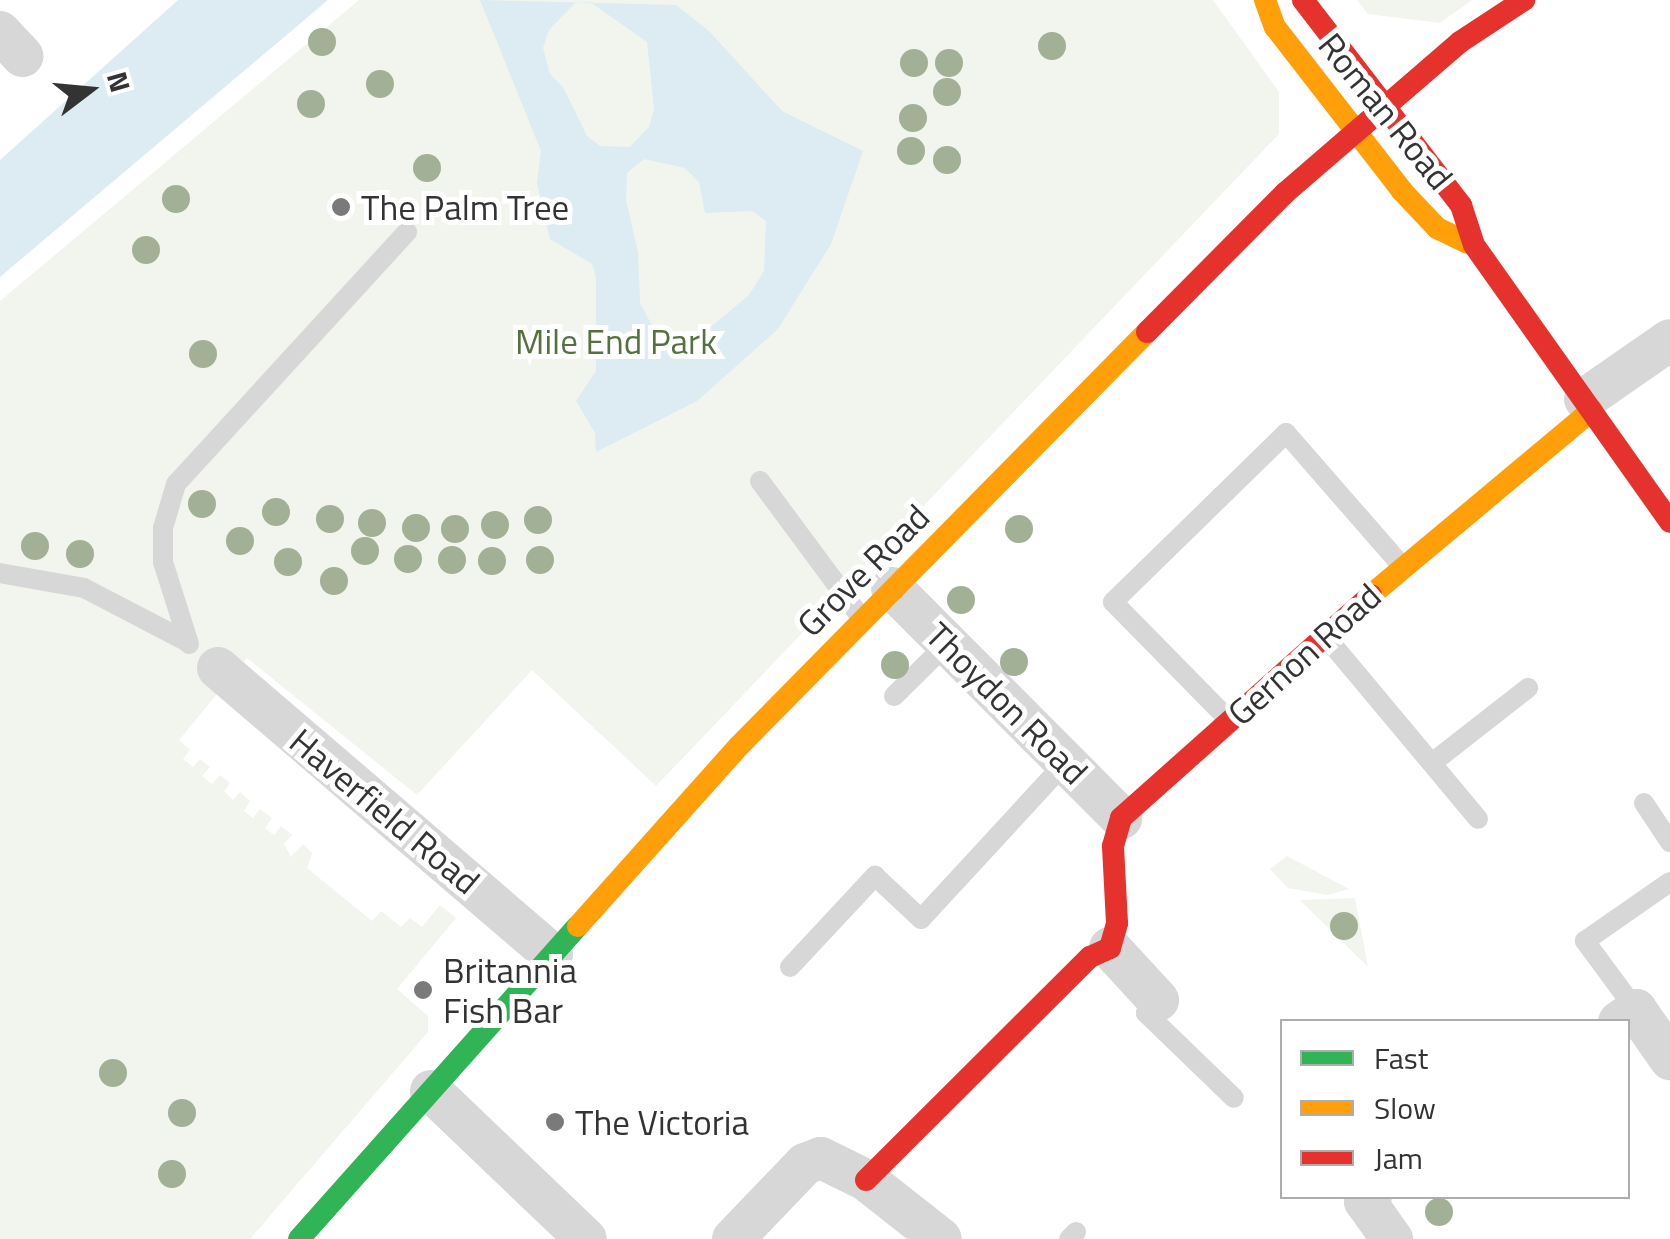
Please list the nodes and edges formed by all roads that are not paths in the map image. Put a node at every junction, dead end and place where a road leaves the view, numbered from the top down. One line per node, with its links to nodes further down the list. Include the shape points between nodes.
1 (1265, 0): 5 (main road, Roman Road, via 1275,27)
2 (1303, 0): 4 (main road, Roman Road)
3 (1524, 0): 4 (main road, Grove Road, via 1460,42)
4 (1388, 106): 5 (main road, Grove Road); 7 (main road, Roman Road, via 1461,206)
5 (1355, 133): 7 (main road, Roman Road, via 1436,228); 14 (main road, Grove Road, via 1286,193)
6 (406, 232): 18 (lane, via 199,451 176,484 163,528 163,562)
7 (1474, 245): 9 (main road, Roman Road)
8 (1670, 340): 9 (street)
9 (1588, 404): 11 (main road, Roman Road); 12 (main road, Gernon Road)
10 (760, 481): 15 (lane)
11 (1670, 522)
12 (1402, 567): 16 (main road, Gernon Road); 21 (lane, via 1286,433 1113,602)
13 (0, 573): 18 (lane, via 84,588 165,626)
14 (892, 588): 15 (main road, Grove Road); 17 (street, Thoydon Road)
15 (863, 619): 30 (main road, Grove Road)
16 (1324, 635): 21 (main road, Gernon Road); 23 (lane)
17 (948, 643): 20 (lane); 22 (street, Thoydon Road)
18 (203, 656): 30 (street, Haverfield Road)
19 (1528, 688): 23 (lane)
20 (894, 696)
21 (1229, 720): 25 (main road, Gernon Road)
22 (1066, 762): 25 (street, Thoydon Road); 31 (lane, via 921,919 875,876)
23 (1432, 763): 26 (lane)
24 (1644, 803): 27 (lane)
25 (1121, 818): 29 (main road, via 1113,846 1118,923)
26 (1478, 819)
27 (1670, 842)
28 (1670, 882): 33 (lane, via 1585,941)
29 (1110, 948): 32 (street); 37 (main road, via 1090,957)
30 (552, 954): 35 (main road, Grove Road)
31 (790, 967)
32 (1158, 1000): 36 (lane, via 1146,1013)
33 (1628, 1016): 34 (street)
34 (1670, 1059)
35 (431, 1092): 39 (main road, Grove Road); 40 (street)
36 (1234, 1098)
37 (866, 1180): 41 (street, via 836,1161 813,1160); 42 (street)
38 (1369, 1199): 43 (street)
39 (299, 1239)
40 (586, 1239)
41 (733, 1239)
42 (941, 1239)
43 (1392, 1239)

